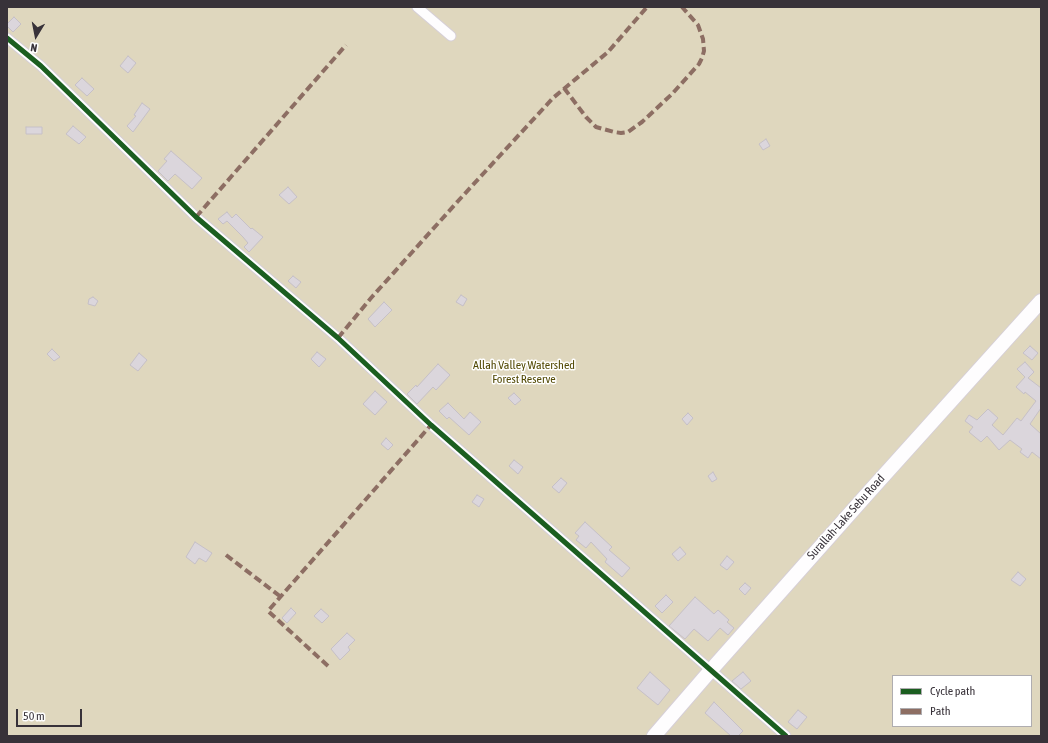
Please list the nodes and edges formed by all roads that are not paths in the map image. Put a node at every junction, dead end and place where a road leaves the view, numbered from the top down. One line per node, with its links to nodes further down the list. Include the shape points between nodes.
1 (417, 7): 2 (street)
2 (452, 36)
3 (7, 38): 5 (street, via 40,66 196,217 338,338 431,425)
4 (1041, 301): 5 (main road, Surallah-Lake Sebu Road)
5 (711, 670): 6 (main road, Surallah-Lake Sebu Road); 7 (street)
6 (654, 736)
7 (786, 736)

